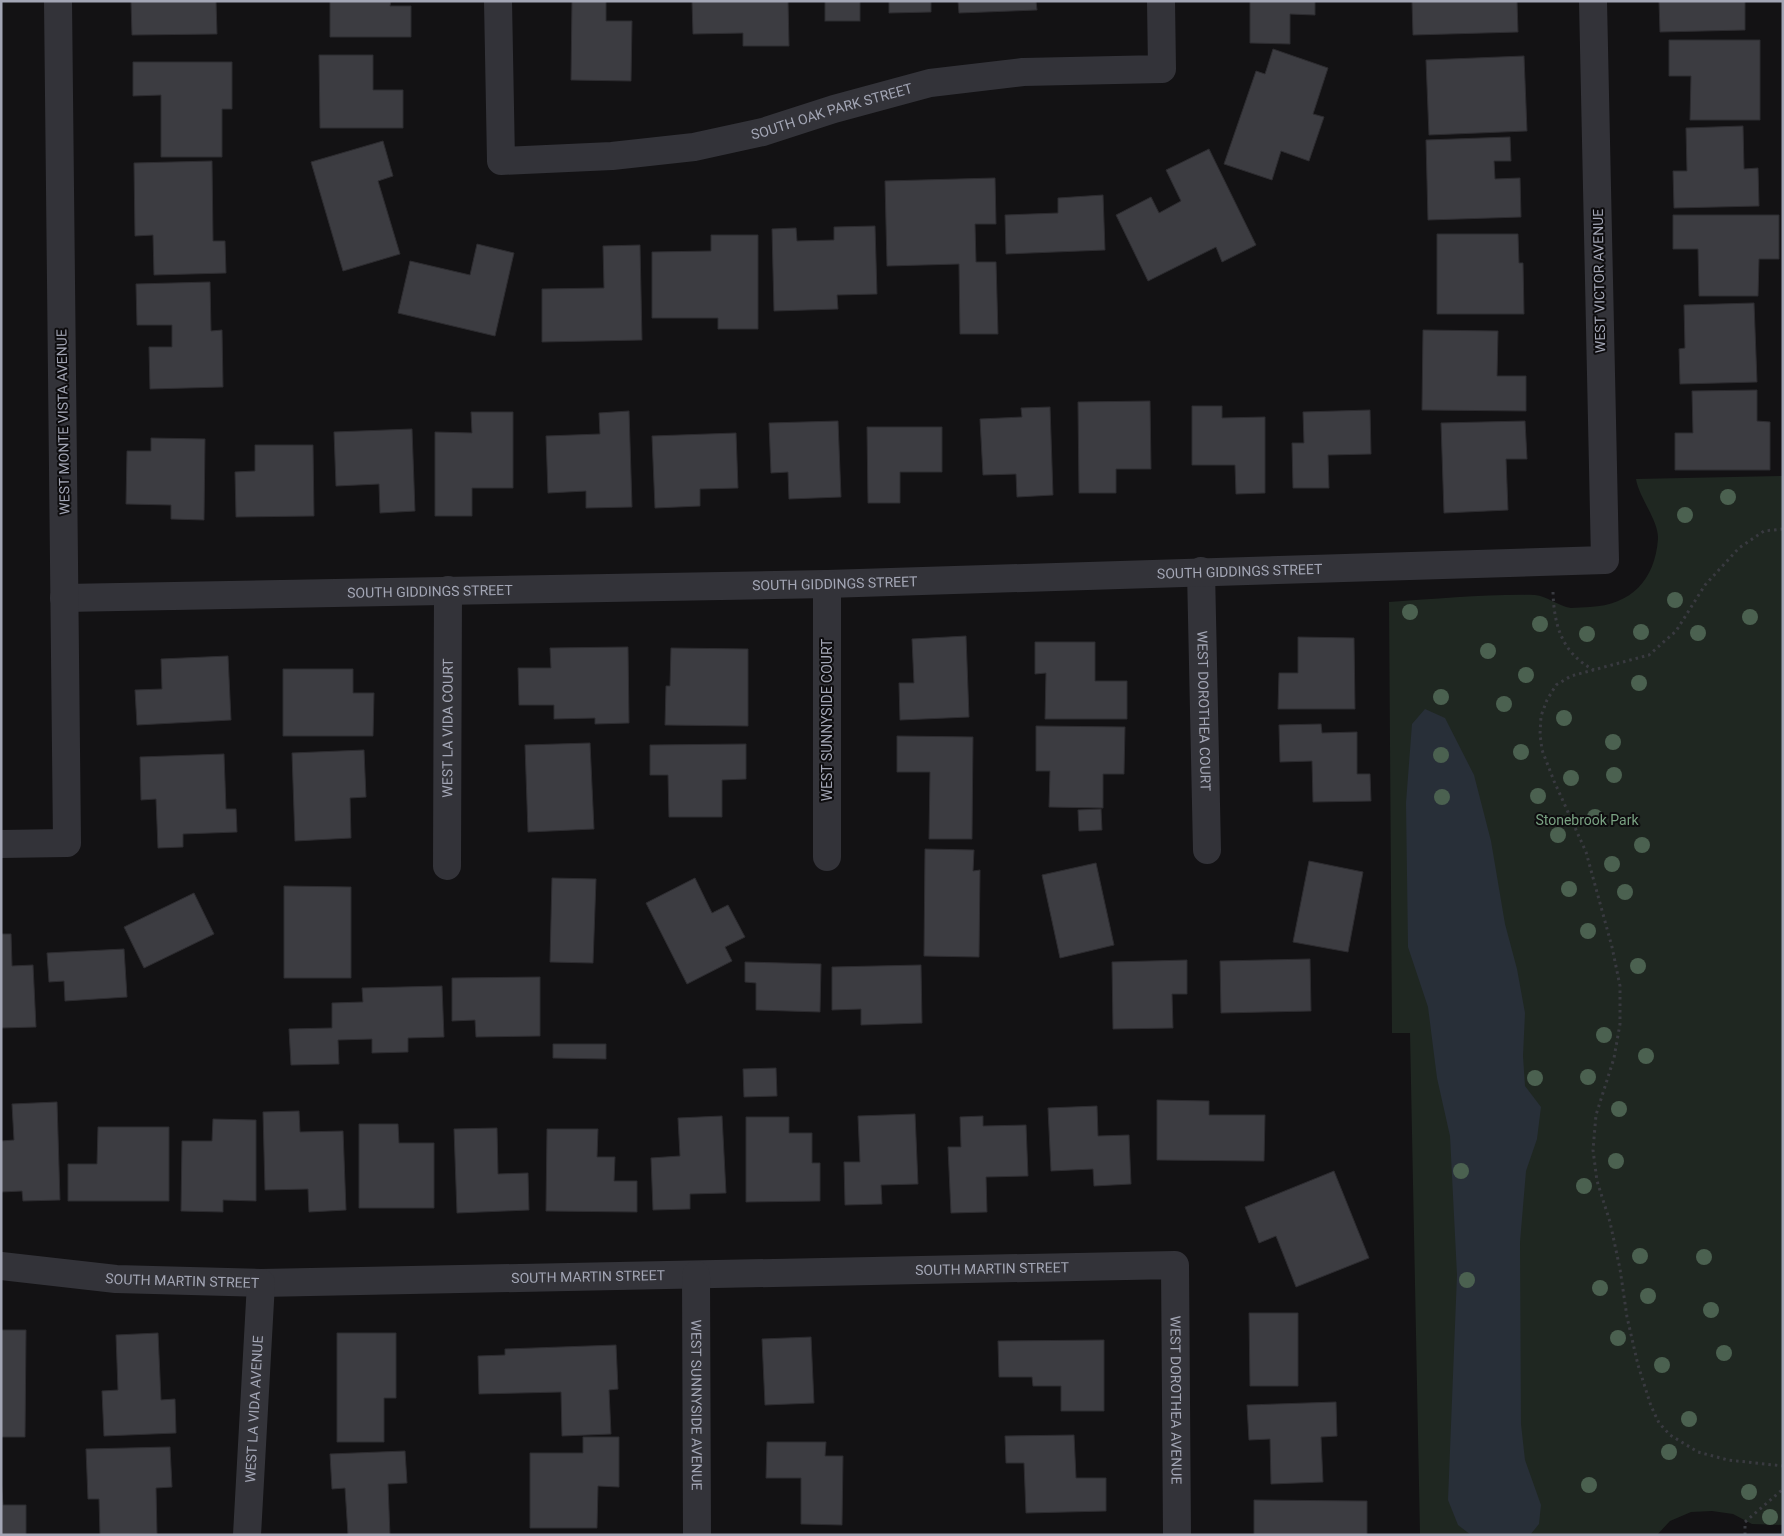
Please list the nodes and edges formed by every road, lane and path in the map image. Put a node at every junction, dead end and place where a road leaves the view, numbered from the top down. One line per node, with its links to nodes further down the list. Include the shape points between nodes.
1 (58, 1): 11 (street, WEST MONTE VISTA AVENUE)
2 (498, 1): 3 (street, SOUTH OAK PARK STREET, via 501,161 612,156 694,147 763,132 930,83 1024,72 1162,69)
3 (1161, 1)
4 (1593, 1): 6 (street, WEST VICTOR AVENUE)
5 (1783, 529): 12 (path, via 1764,531 1739,548 1705,585 1676,631 1650,655)
6 (1605, 560): 7 (street, SOUTH GIDDINGS STREET)
7 (1201, 571): 8 (street, SOUTH GIDDINGS STREET); 14 (street, WEST DOROTHEA COURT)
8 (827, 584): 9 (street, SOUTH GIDDINGS STREET); 15 (street, WEST SUNNYSIDE COURT)
9 (448, 590): 11 (street, SOUTH GIDDINGS STREET); 16 (street, WEST LA VIDA COURT)
10 (1553, 596): 12 (path, via 1557,628 1571,653)
11 (64, 598): 13 (street, WEST MONTE VISTA AVENUE, via 66,843)
12 (1595, 671): 21 (path, via 1571,676 1556,685 1541,716 1540,734 1551,774 1586,852 1620,986 1620,1024 1614,1058 1596,1115 1592,1150 1597,1181 1610,1222 1638,1365 1651,1406 1659,1423 1670,1435 1698,1452 1728,1460)
13 (1, 844)
14 (1207, 850)
15 (826, 857)
16 (447, 866)
17 (1175, 1265): 19 (street, SOUTH MARTIN STREET); 25 (street, WEST DOROTHEA AVENUE)
18 (1, 1266): 20 (street, SOUTH MARTIN STREET, via 116,1279)
19 (696, 1275): 20 (street, SOUTH MARTIN STREET); 24 (street, WEST SUNNYSIDE AVENUE)
20 (261, 1283): 23 (street, WEST LA VIDA AVENUE)
21 (1783, 1466)
22 (1783, 1489): 26 (path, via 1745,1522)
23 (247, 1535)
24 (697, 1535)
25 (1177, 1535)
26 (1745, 1535)

